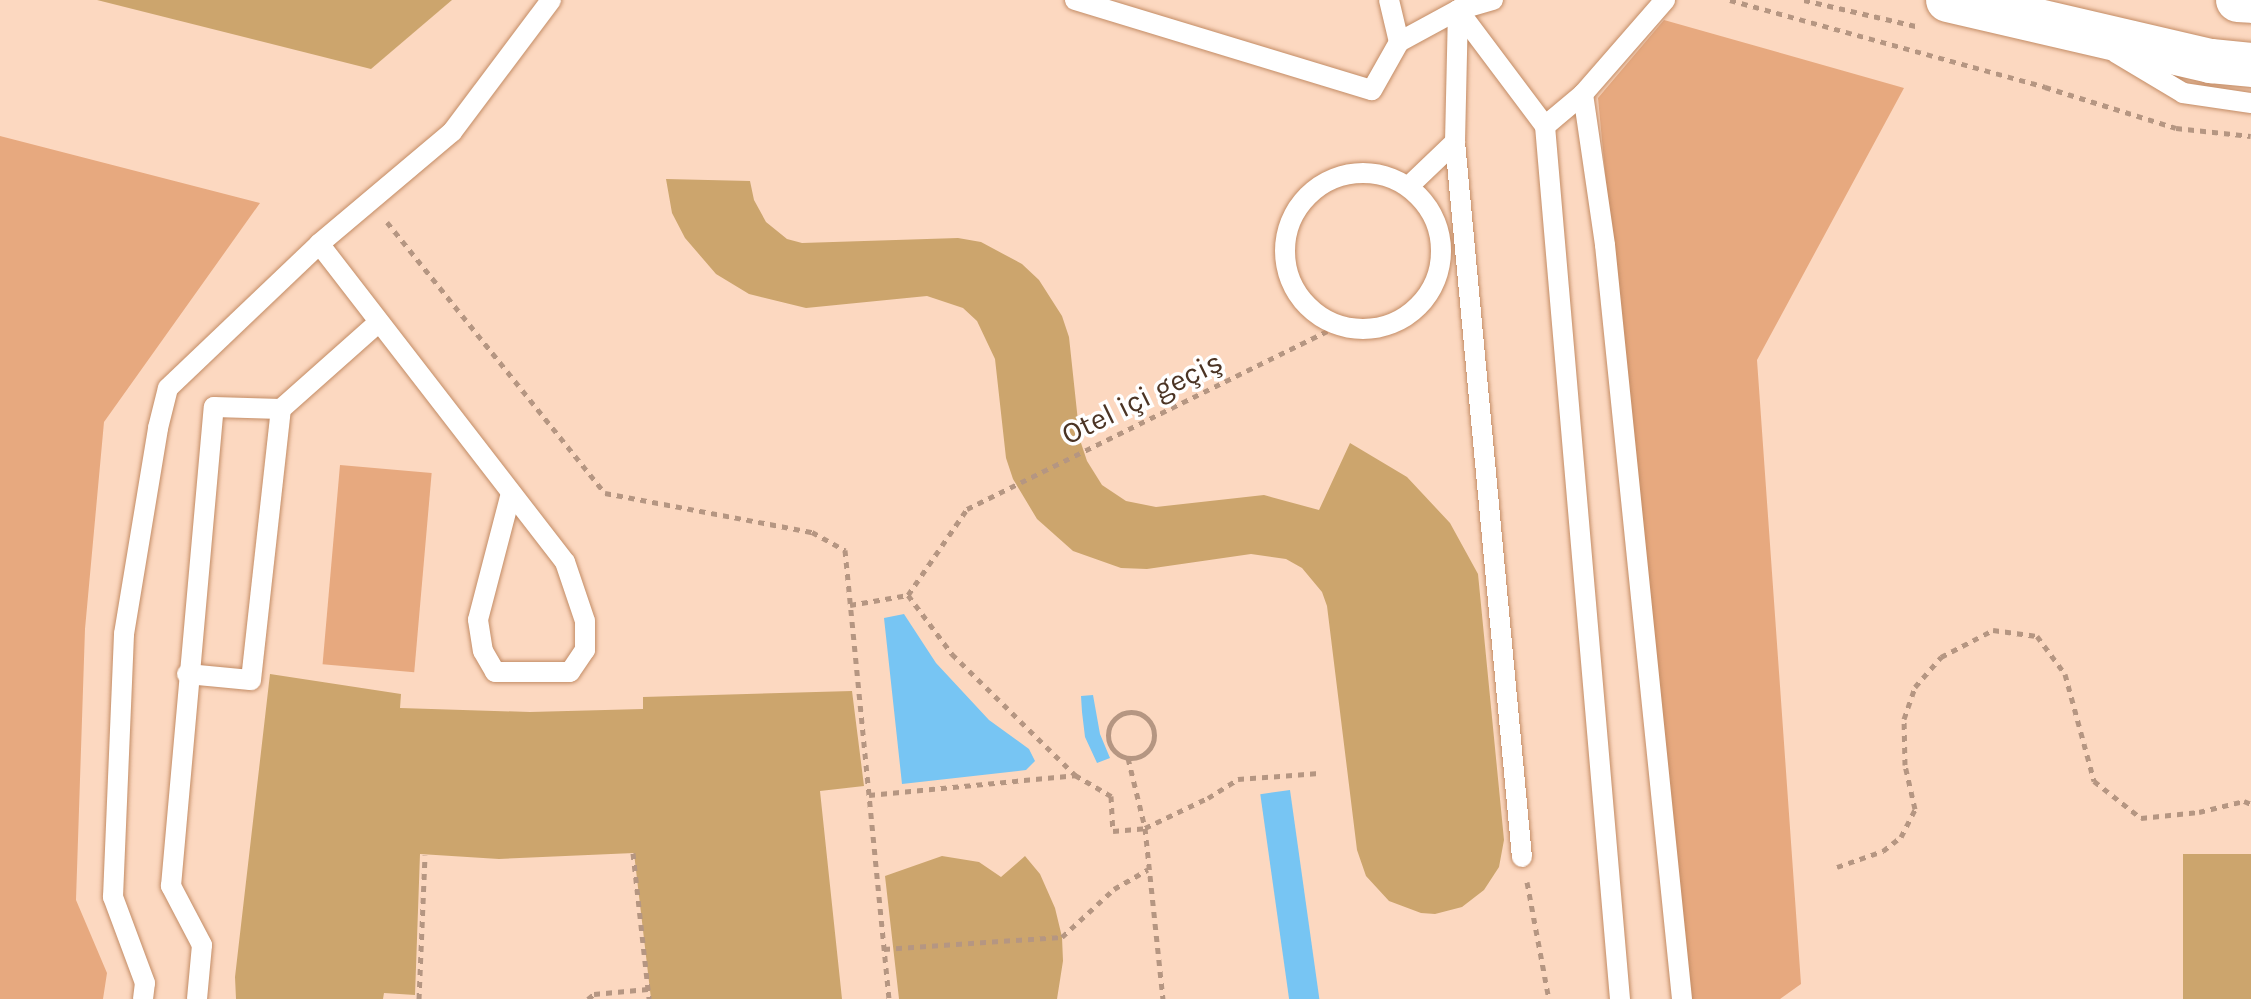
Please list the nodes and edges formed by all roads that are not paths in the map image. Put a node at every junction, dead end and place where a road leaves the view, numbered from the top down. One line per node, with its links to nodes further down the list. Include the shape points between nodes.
1 (551, 0): 18 (lane, via 452,132)
2 (1075, 0): 11 (lane, via 1372,90)
3 (1389, 0): 11 (lane)
4 (1493, 0): 9 (lane)
5 (1665, 0): 13 (lane)
6 (1948, 0): 10 (main road)
7 (2238, 0): 8 (main road)
8 (2251, 1)
9 (1458, 10): 11 (lane); 15 (lane); 16 (lane)
10 (2082, 32): 12 (main road); 14 (lane, via 2183,93)
11 (1399, 42)
12 (2251, 65)
13 (1583, 94): 15 (lane); 27 (lane, via 1605,245)
14 (2251, 103)
15 (1545, 126): 26 (lane)
16 (1455, 142): 17 (lane); 23 (lane)
17 (1409, 186): 17 (lane, via 1366,171 1322,182 1291,215 1283,259 1299,301 1336,327 1382,329 1421,306 1442,266 1437,221)
18 (319, 244): 19 (lane); 24 (lane, via 168,388 158,428 124,634 113,897 145,983)
19 (379, 322): 20 (lane); 21 (lane)
20 (281, 409): 22 (lane, via 214,407); 22 (lane, via 251,680)
21 (511, 493): 21 (lane, via 478,620 483,651 495,672 570,672 585,650 585,621 565,562)
22 (187, 674): 25 (lane, via 171,886 202,945)
23 (1522, 857)
24 (143, 999)
25 (197, 999)
26 (1620, 999)
27 (1682, 999)

